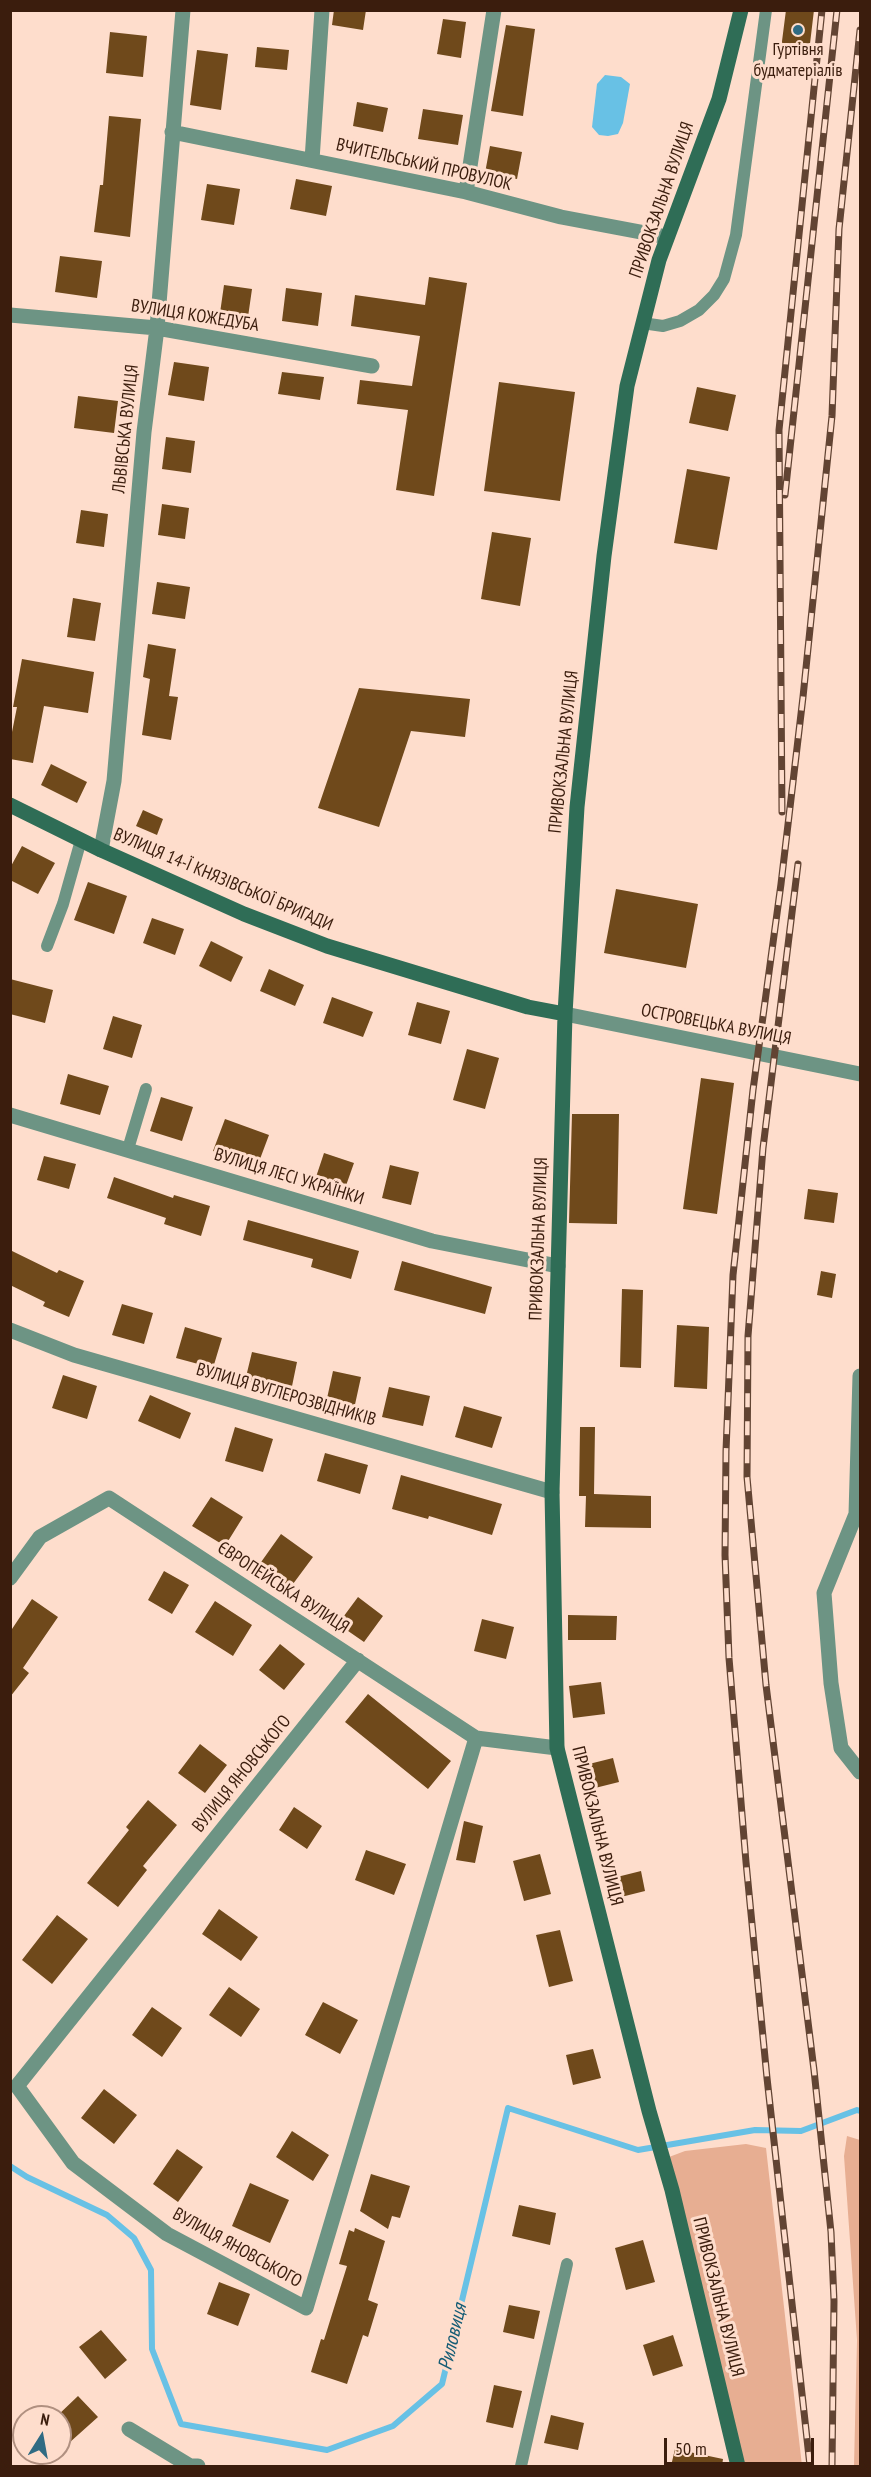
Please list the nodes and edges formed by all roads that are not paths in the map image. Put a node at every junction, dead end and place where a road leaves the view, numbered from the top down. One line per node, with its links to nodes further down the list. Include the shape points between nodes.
1 (183, 10): 6 (street, ЛЬВІВСЬКА ВУЛИЦЯ)
2 (322, 10): 7 (street)
3 (494, 10): 8 (street)
4 (741, 10): 9 (street, ПРИВОКЗАЛЬНА ВУЛИЦЯ, via 719,99)
5 (766, 10): 11 (lane, via 736,235 724,279 699,310 680,321 663,326)
6 (172, 132): 7 (street, ВЧИТЕЛЬСЬКИЙ ПРОВУЛОК); 12 (street, ЛЬВІВСЬКА ВУЛИЦЯ)
7 (312, 160): 8 (street, ВЧИТЕЛЬСЬКИЙ ПРОВУЛОК)
8 (466, 192): 9 (street, ВЧИТЕЛЬСЬКИЙ ПРОВУЛОК, via 561,217)
9 (667, 237): 11 (street, ПРИВОКЗАЛЬНА ВУЛИЦЯ)
10 (10, 315): 12 (street, ВУЛИЦЯ КОЖЕДУБА)
11 (642, 323): 18 (street, ПРИВОКЗАЛЬНА ВУЛИЦЯ, via 627,386 604,556 577,807)
12 (157, 328): 13 (street, ВУЛИЦЯ КОЖЕДУБА); 16 (street, ЛЬВІВСЬКА ВУЛИЦЯ, via 144,432 114,781)
13 (372, 366)
14 (10, 805): 15 (street, ВУЛИЦЯ 14-Ї КНЯЗІВСЬКОЇ БРИГАДИ)
15 (81, 840): 16 (street, ВУЛИЦЯ 14-Ї КНЯЗІВСЬКОЇ БРИГАДИ); 17 (lane)
16 (102, 850): 18 (street, ВУЛИЦЯ 14-Ї КНЯЗІВСЬКОЇ БРИГАДИ, via 244,914 327,946 528,1007)
17 (47, 946)
18 (565, 1014): 19 (street, ОСТРОВЕЦЬКА ВУЛИЦЯ); 23 (street, ПРИВОКЗАЛЬНА ВУЛИЦЯ)
19 (860, 1074)
20 (146, 1089): 22 (lane)
21 (10, 1115): 22 (street, ВУЛИЦЯ ЛЕСІ УКРАЇНКИ)
22 (128, 1149): 23 (street, ВУЛИЦЯ ЛЕСІ УКРАЇНКИ, via 432,1240)
23 (558, 1266): 26 (street, ПРИВОКЗАЛЬНА ВУЛИЦЯ)
24 (10, 1330): 26 (street, ВУЛИЦЯ ВУГЛЕРОЗВІДНИКІВ, via 74,1355)
25 (861, 1376): 27 (street)
26 (552, 1492): 31 (street, ПРИВОКЗАЛЬНА ВУЛИЦЯ)
27 (858, 1520): 32 (street, via 824,1593 841,1748)
28 (10, 1578): 29 (street, ЄВРОПЕЙСЬКА ВУЛИЦЯ, via 40,1537 109,1498)
29 (358, 1660): 30 (street, ЄВРОПЕЙСЬКА ВУЛИЦЯ); 30 (street, ВУЛИЦЯ ЯНОВСЬКОГО, via 16,2086 72,2163 167,2234 306,2308)
30 (476, 1738): 31 (street, ЄВРОПЕЙСЬКА ВУЛИЦЯ)
31 (556, 1748): 37 (street, ПРИВОКЗАЛЬНА ВУЛИЦЯ, via 672,2190)
32 (860, 1773)
33 (567, 2264): 36 (lane)
34 (129, 2429): 35 (street)
35 (193, 2466)
36 (521, 2466)
37 (738, 2466)

